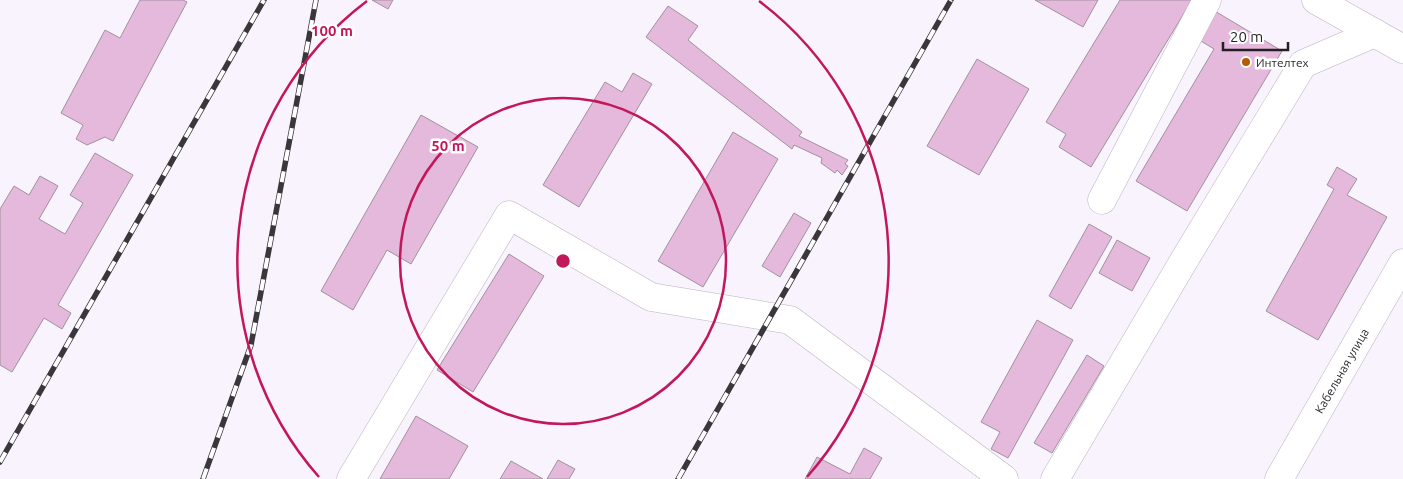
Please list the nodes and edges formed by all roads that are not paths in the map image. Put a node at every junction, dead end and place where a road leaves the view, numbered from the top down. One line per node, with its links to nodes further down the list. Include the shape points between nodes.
1 (1207, 0): 5 (street)
2 (1316, 0): 3 (street)
3 (1375, 33): 4 (street); 9 (street, via 1303,64)
4 (1403, 48)
5 (1102, 200)
6 (1403, 263): 10 (street, Кабельная улица)
7 (351, 479): 8 (street, via 509,215 651,297 790,320)
8 (1004, 479)
9 (1055, 479)
10 (1279, 479)

